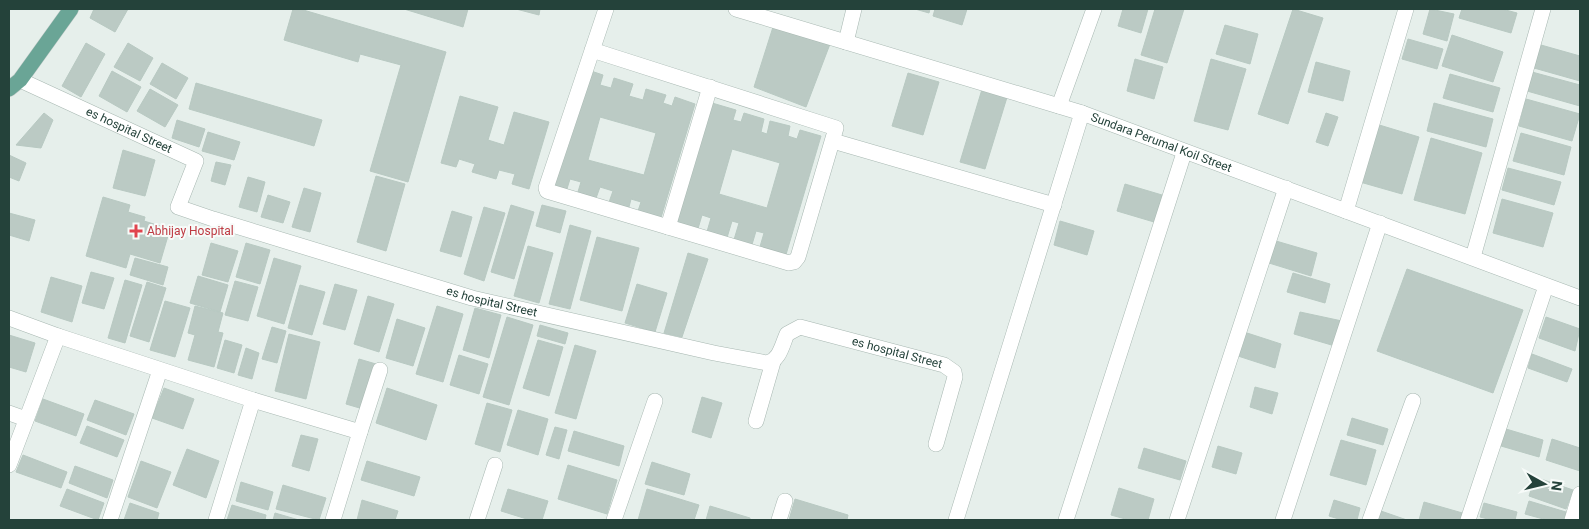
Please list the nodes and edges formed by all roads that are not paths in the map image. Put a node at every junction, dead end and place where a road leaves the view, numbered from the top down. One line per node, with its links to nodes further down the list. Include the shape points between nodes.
1 (71, 9): 10 (main road)
2 (606, 9): 9 (street)
3 (736, 9): 8 (street, Sundara Perumal Koil Street)
4 (854, 9): 8 (street)
5 (1094, 9): 12 (street)
6 (1406, 9): 18 (street)
7 (1543, 9): 21 (street)
8 (846, 42): 12 (street, Sundara Perumal Koil Street)
9 (592, 50): 11 (street); 20 (street, via 547,191)
10 (14, 84): 26 (street, es hospital Street, via 196,161 178,206 472,298 714,353)
11 (710, 87): 14 (street, via 833,126 836,128); 20 (street)
12 (1059, 106): 13 (street, Sundara Perumal Koil Street)
13 (1082, 113): 15 (street, Sundara Perumal Koil Street); 17 (street)
14 (833, 141): 17 (street); 20 (street, via 794,262)
15 (1184, 153): 16 (street, Sundara Perumal Koil Street); 48 (street)
16 (1286, 188): 18 (street, Sundara Perumal Koil Street); 49 (street)
17 (1054, 205): 47 (street)
18 (1346, 211): 19 (street, Sundara Perumal Koil Street)
19 (1380, 223): 21 (street, Sundara Perumal Koil Street); 50 (street)
20 (668, 227)
21 (1473, 256): 22 (street, Sundara Perumal Koil Street)
22 (1546, 286): 23 (street, Sundara Perumal Koil Street); 52 (street)
23 (1580, 298)
24 (9, 318): 25 (street)
25 (58, 336): 27 (street); 33 (street)
26 (773, 362): 34 (street); 36 (street, es hospital Street, via 787,334 800,327 944,365 954,372 955,377)
27 (160, 370): 29 (street); 41 (street)
28 (380, 370): 35 (street)
29 (253, 400): 35 (street); 42 (street)
30 (655, 401): 45 (street)
31 (1413, 401): 51 (street)
32 (9, 413): 33 (street)
33 (26, 419): 37 (street)
34 (756, 421)
35 (360, 432): 43 (street)
36 (936, 444)
37 (9, 465)
38 (495, 465): 44 (street)
39 (1580, 494): 53 (street)
40 (785, 501): 46 (street)
41 (110, 520)
42 (216, 520)
43 (333, 520)
44 (476, 520)
45 (614, 520)
46 (779, 520)
47 (957, 520)
48 (1066, 520)
49 (1177, 520)
50 (1283, 520)
51 (1370, 520)
52 (1468, 520)
53 (1572, 520)

